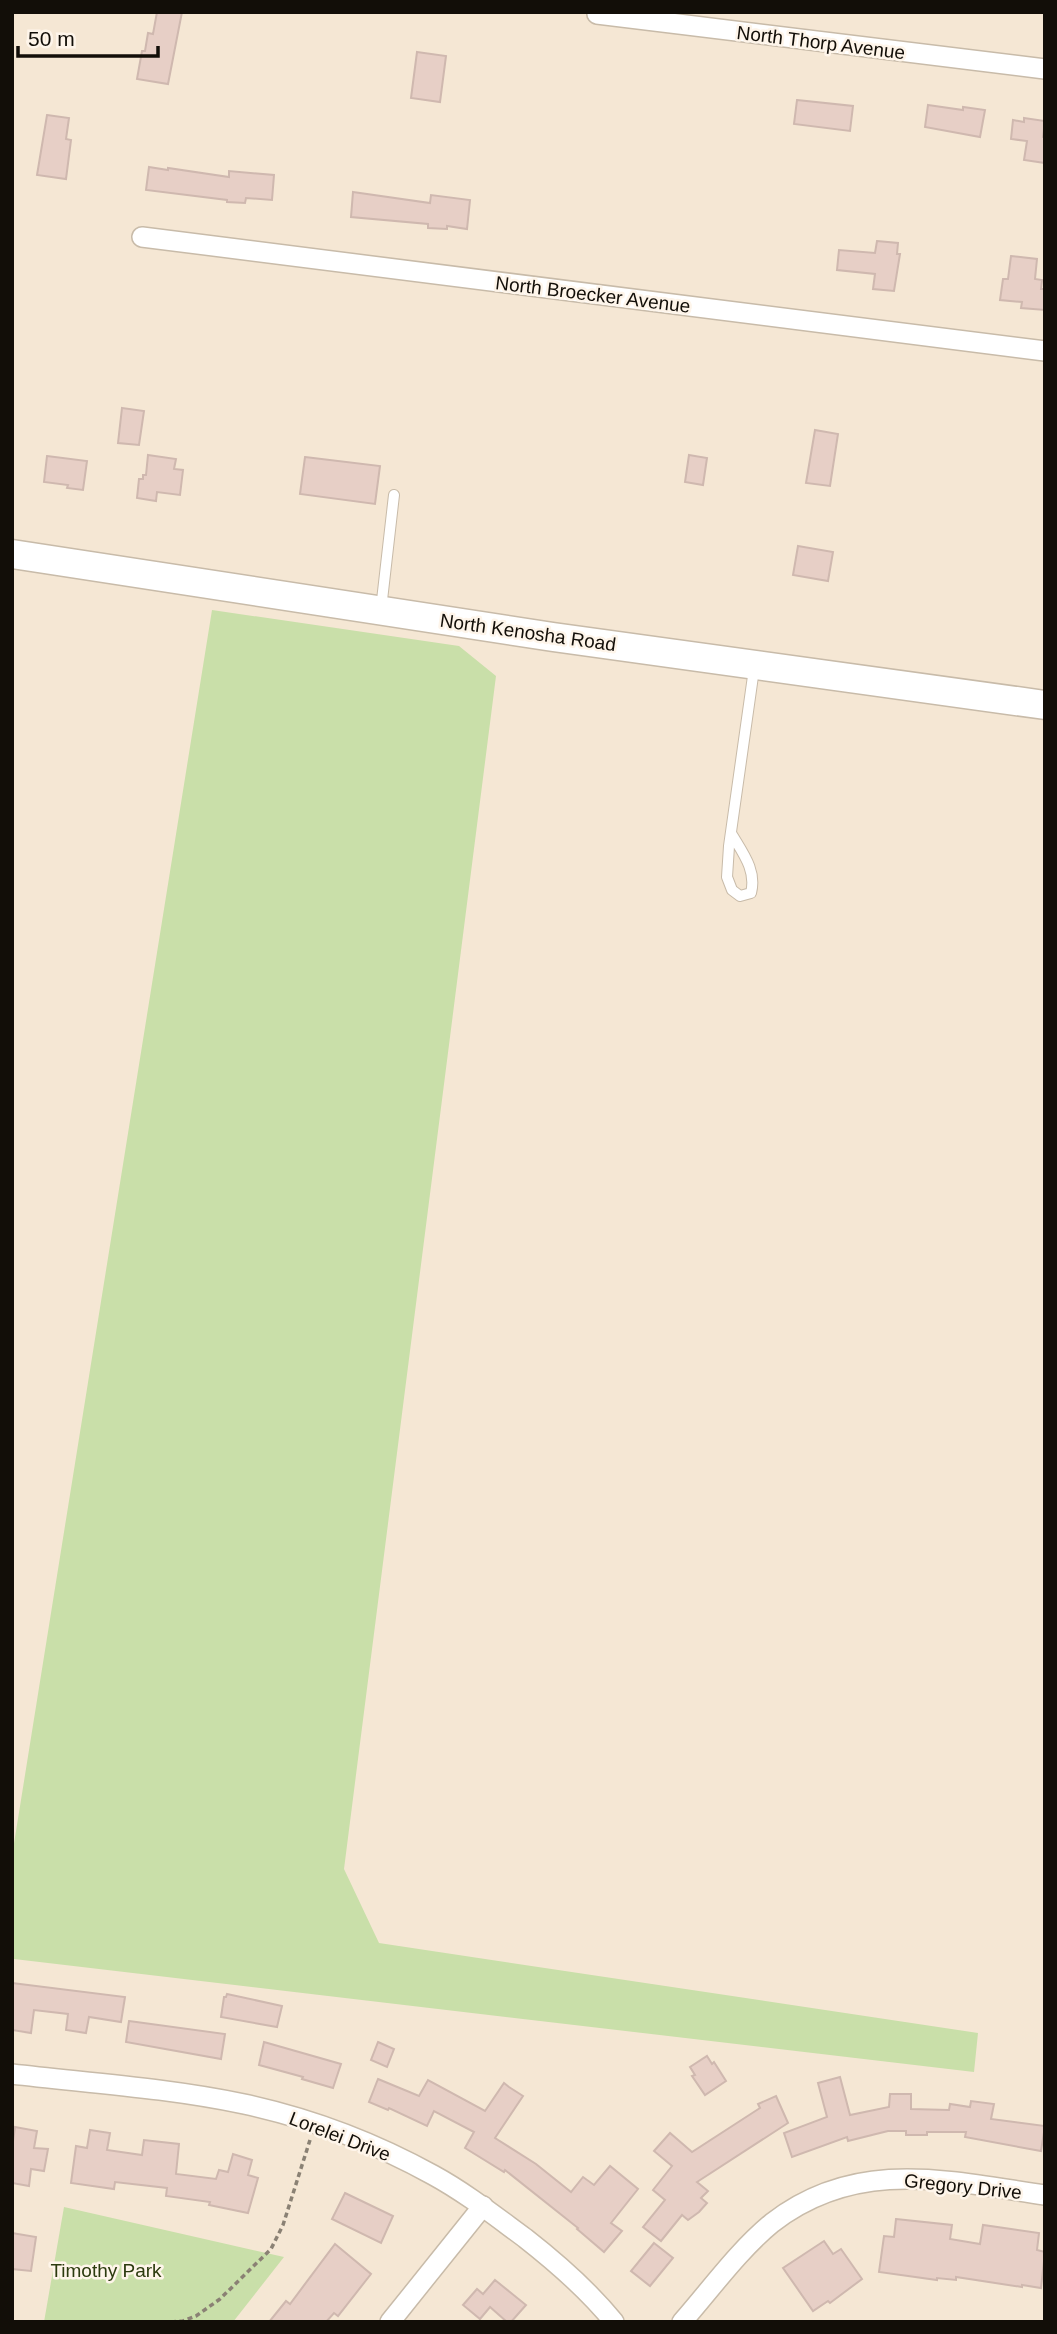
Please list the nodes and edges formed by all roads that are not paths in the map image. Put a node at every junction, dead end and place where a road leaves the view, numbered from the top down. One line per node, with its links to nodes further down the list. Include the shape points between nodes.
1 (597, 14): 2 (street, North Thorp Avenue)
2 (1045, 69)
3 (142, 237): 4 (street, North Broecker Avenue)
4 (1045, 351)
5 (394, 495): 7 (lane)
6 (12, 554): 7 (street, North Kenosha Road)
7 (381, 610): 8 (street, North Kenosha Road)
8 (755, 664): 9 (street, North Kenosha Road); 10 (lane)
9 (1044, 702)
10 (731, 833): 10 (lane, via 727,877 740,896 751,893 751,868)
11 (12, 2074): 13 (street, Lorelei Drive, via 200,2096 280,2113 376,2147)
12 (1045, 2195): 16 (street, Gregory Drive, via 932,2179 889,2178 846,2186 815,2197 772,2224)
13 (483, 2206): 14 (street); 15 (street, Lorelei Drive, via 550,2258)
14 (390, 2322)
15 (614, 2322)
16 (682, 2322)

